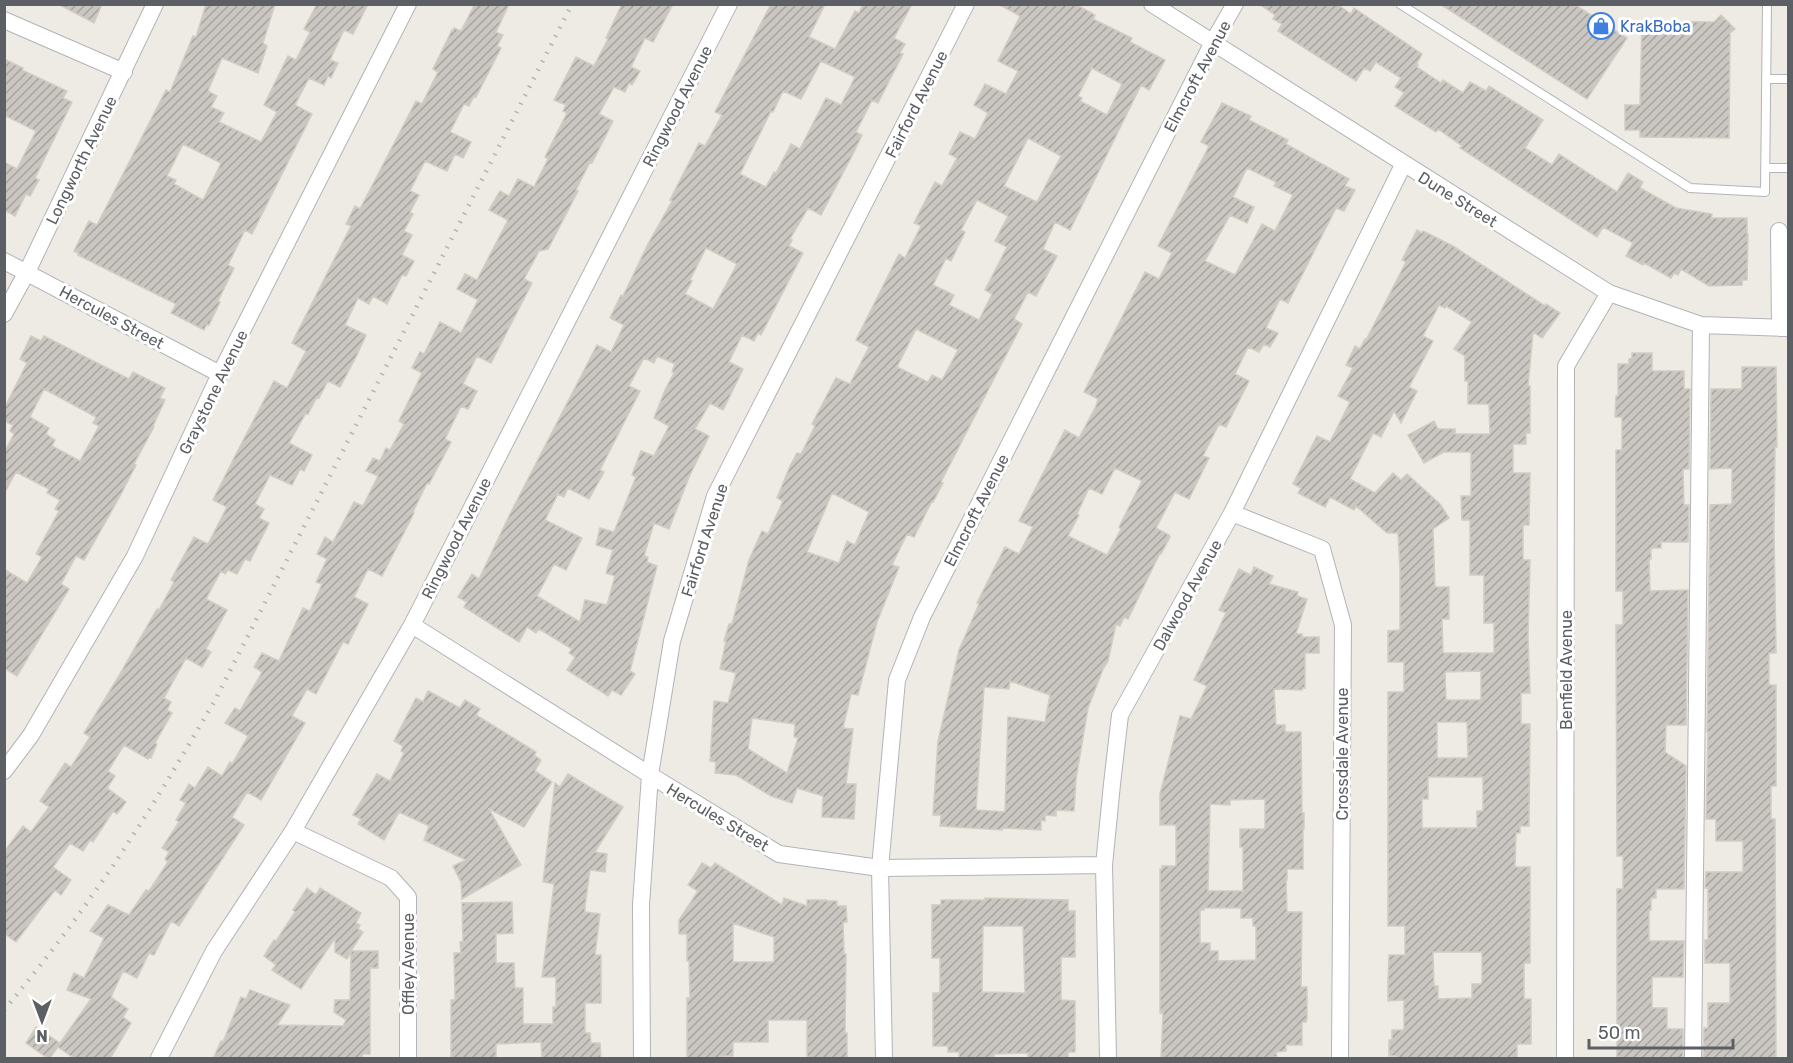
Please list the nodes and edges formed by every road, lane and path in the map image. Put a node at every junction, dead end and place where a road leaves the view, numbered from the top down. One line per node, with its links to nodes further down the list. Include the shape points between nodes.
1 (155, 4): 11 (street, Longworth Avenue)
2 (408, 4): 24 (street, Graystone Avenue)
3 (729, 4): 26 (street, Ringwood Avenue)
4 (966, 4): 28 (street, Fairford Avenue, via 715,496 672,640)
5 (1152, 4): 10 (street, Dune Street)
6 (1235, 4): 10 (street, Elmcroft Avenue)
7 (1400, 4): 15 (lane, via 1690,188 1765,192)
8 (1767, 4): 12 (lane)
9 (4, 20): 11 (street)
10 (1212, 42): 14 (street, Dune Street); 31 (street, Elmcroft Avenue, via 922,617 897,680)
11 (124, 72): 19 (street, Longworth Avenue)
12 (1766, 79): 13 (lane); 15 (lane)
13 (1788, 79)
14 (1403, 165): 20 (street, Dune Street); 25 (street, Dalwood Avenue)
15 (1765, 168): 16 (lane)
16 (1788, 168)
17 (1779, 231): 23 (street)
18 (4, 261): 19 (street, Hercules Street)
19 (27, 272): 21 (street, Longworth Avenue); 24 (street, Hercules Street)
20 (1609, 293): 22 (street, Dune Street); 38 (street, Benfield Avenue, via 1566,366)
21 (4, 314)
22 (1701, 325): 23 (street, Dune Street); 39 (street)
23 (1784, 328)
24 (220, 374): 27 (street, Graystone Avenue, via 135,556 31,735)
25 (1232, 513): 30 (street, Dalwood Avenue, via 1120,715); 37 (street, Crossdale Avenue, via 1322,549 1343,625)
26 (412, 625): 28 (street, Hercules Street); 29 (street, Ringwood Avenue)
27 (4, 771)
28 (650, 775): 31 (street, Hercules Street, via 779,854); 34 (street, Fairford Avenue, via 641,905)
29 (292, 831): 32 (street, Ringwood Avenue, via 214,951); 33 (street, Offley Avenue, via 391,878 408,897)
30 (1104, 865): 31 (street, Hercules Street); 36 (street, Dalwood Avenue)
31 (880, 868): 35 (street, Elmcroft Avenue)
32 (159, 1059)
33 (408, 1059)
34 (642, 1059)
35 (884, 1059)
36 (1108, 1059)
37 (1340, 1059)
38 (1565, 1059)
39 (1693, 1059)

